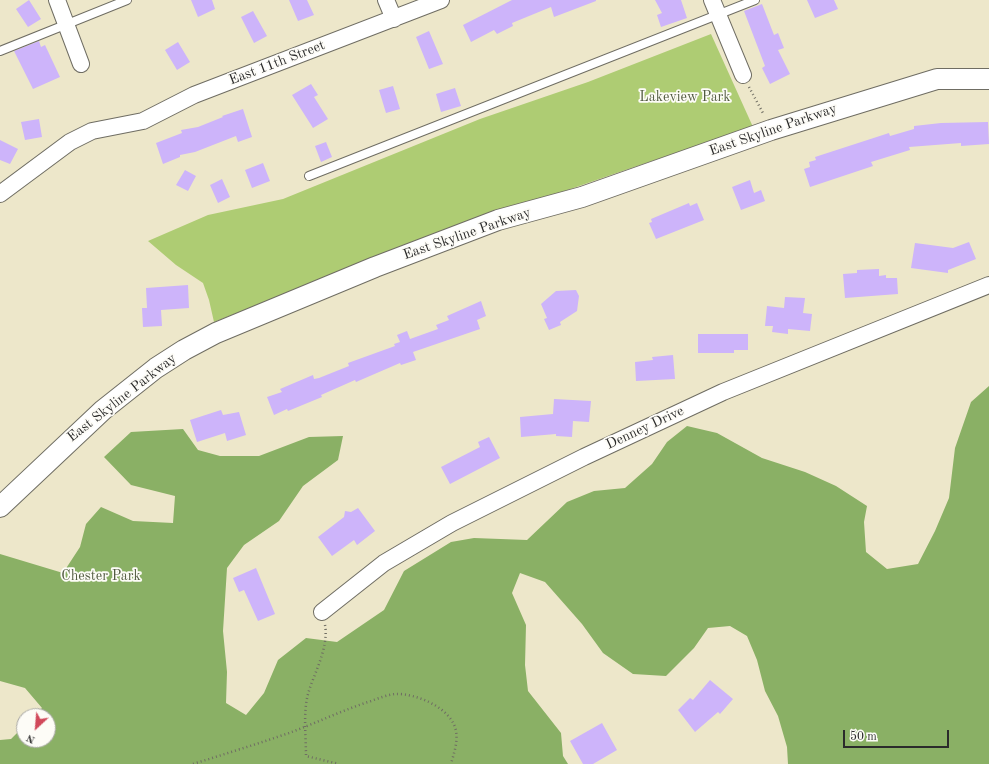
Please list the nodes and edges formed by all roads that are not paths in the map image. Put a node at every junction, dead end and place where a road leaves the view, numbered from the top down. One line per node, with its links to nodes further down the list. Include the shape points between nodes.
1 (57, 0): 9 (street)
2 (127, 0): 9 (lane)
3 (386, 0): 8 (street)
4 (441, 0): 8 (street, East 11th Street)
5 (712, 0): 7 (street)
6 (755, 0): 7 (lane)
7 (718, 16): 12 (street); 14 (lane)
8 (394, 18): 15 (street, East 11th Street, via 194,95 143,121 92,131 70,142)
9 (67, 25): 10 (lane); 11 (street)
10 (0, 51)
11 (81, 64)
12 (743, 75)
13 (989, 79): 17 (street, East Skyline Parkway, via 937,79 771,130 582,197 498,220 216,333 156,368 103,410)
14 (309, 176)
15 (1, 192)
16 (989, 285): 18 (street, Denney Drive, via 723,392 584,457 452,523 384,563)
17 (0, 507)
18 (322, 612)

